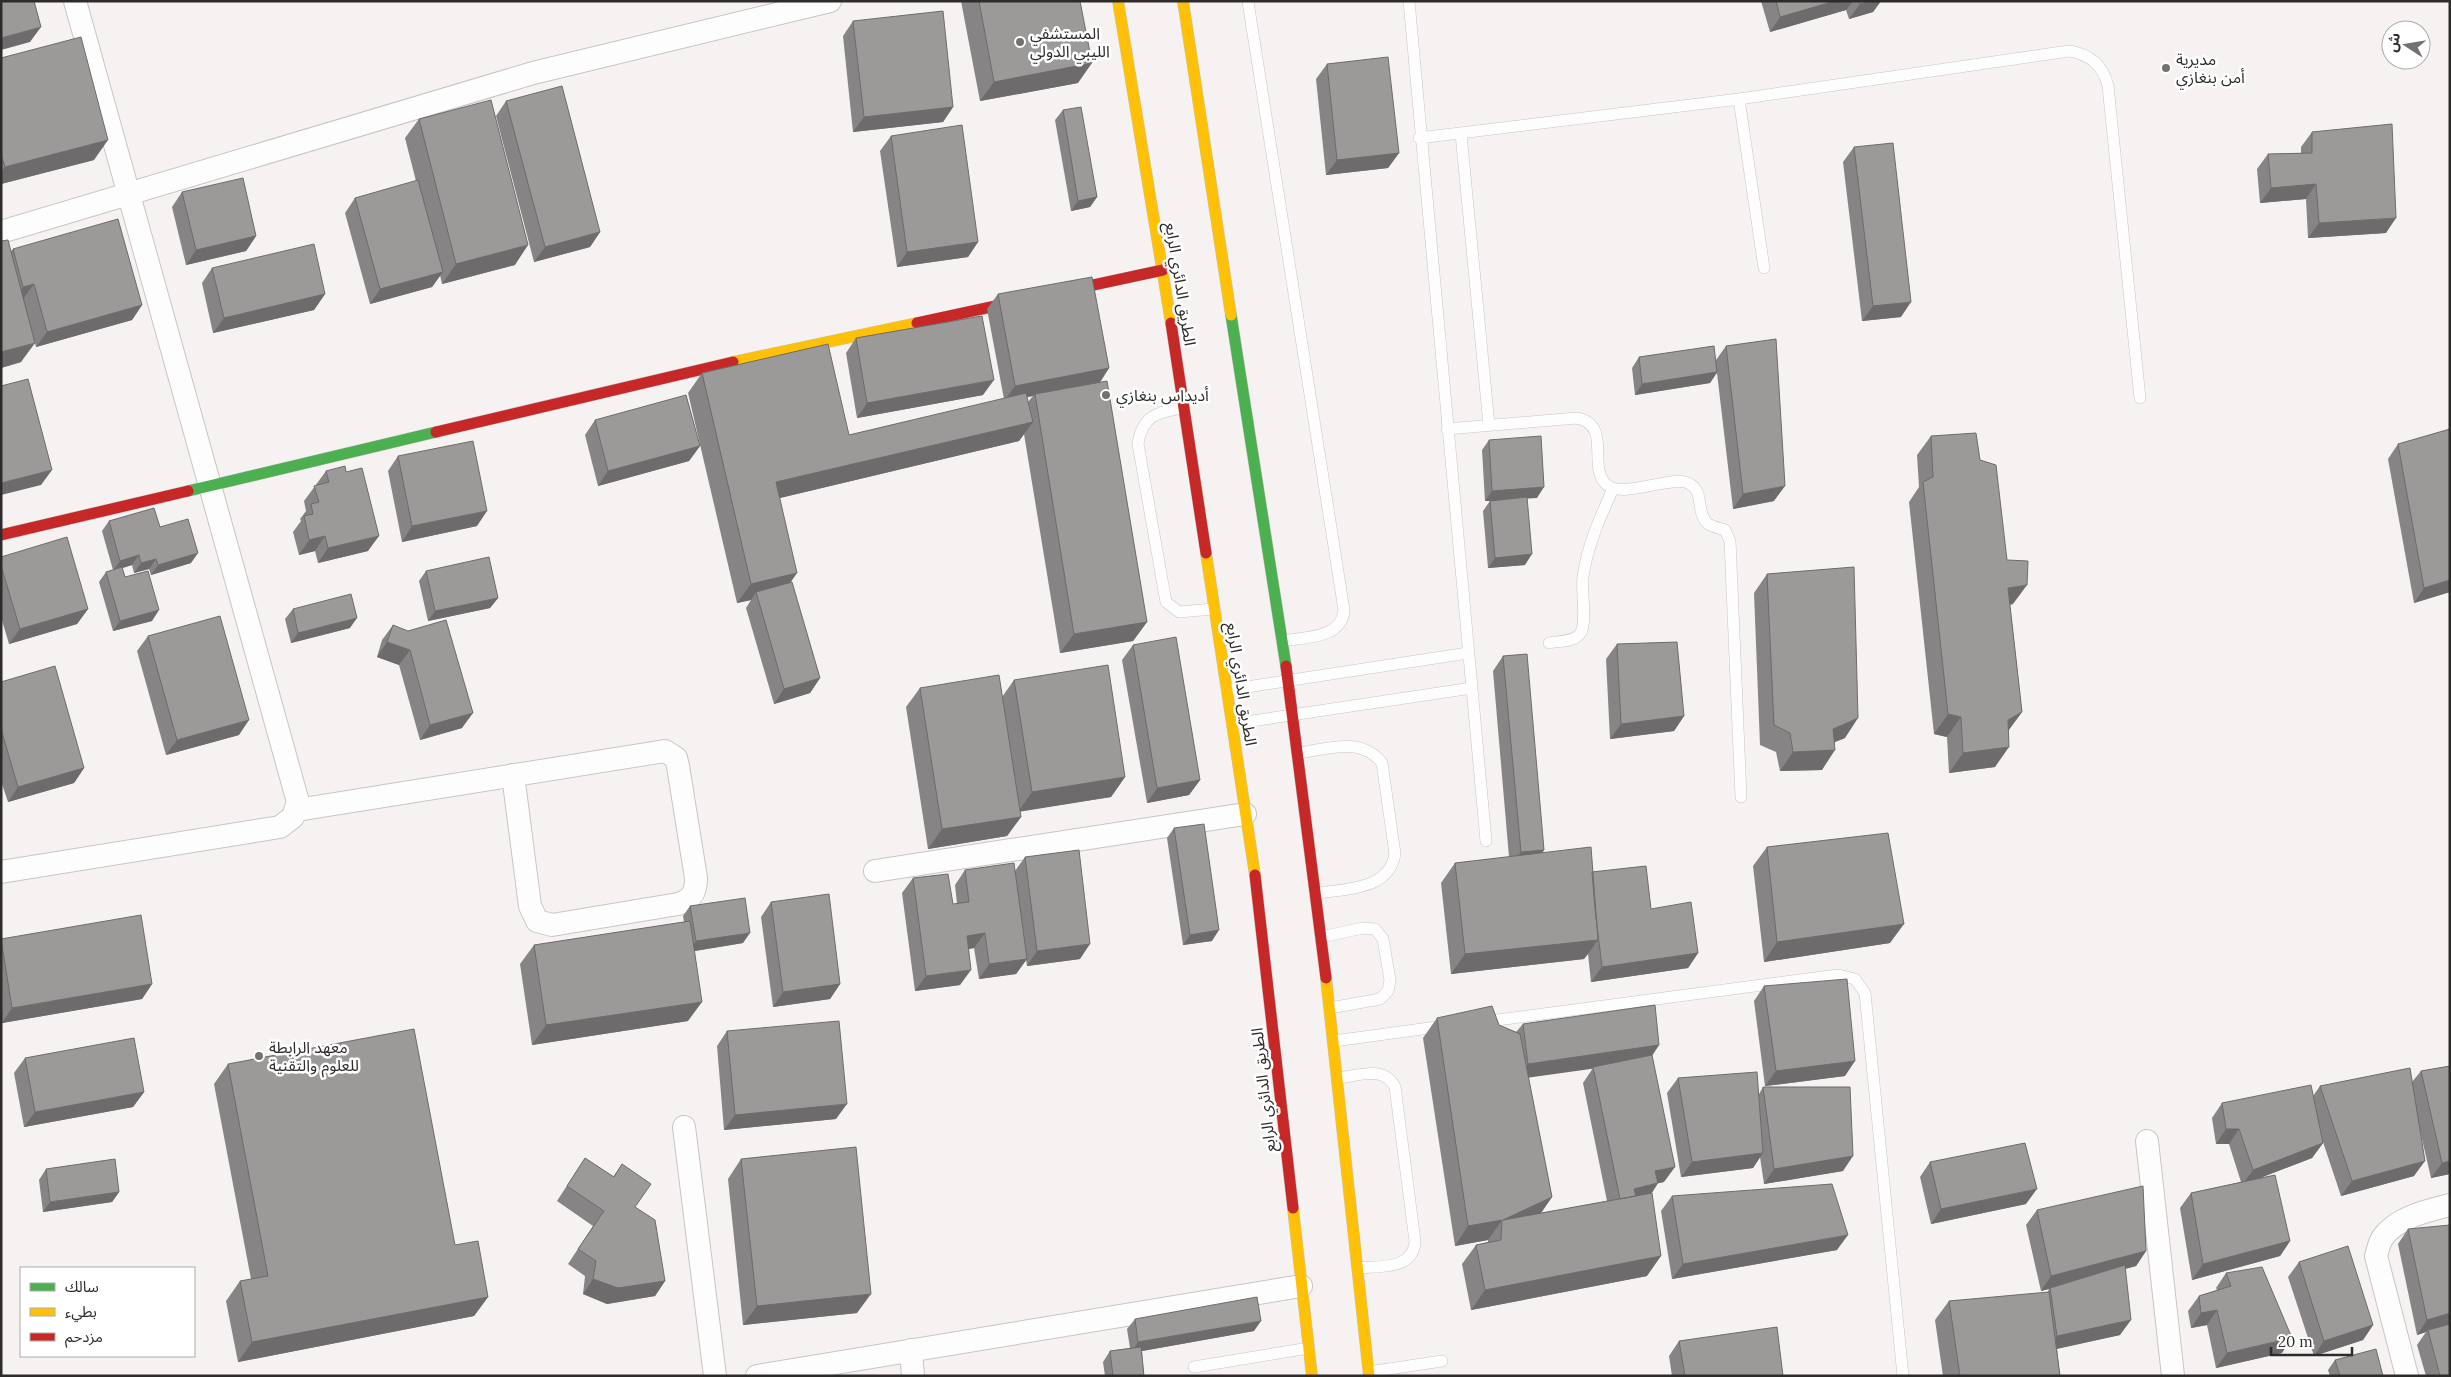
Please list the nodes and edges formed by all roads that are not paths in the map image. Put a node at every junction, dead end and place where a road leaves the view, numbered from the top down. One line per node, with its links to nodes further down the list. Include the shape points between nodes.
1 (75, 1): 10 (street)
2 (830, 1): 10 (street, via 533,73)
3 (1118, 1): 13 (main road, الطريق الدائري الرابع)
4 (1183, 1): 22 (main road)
5 (1409, 1): 9 (lane)
6 (1248, 2): 22 (lane, via 1344,610 1341,622 1328,634)
7 (1739, 99): 8 (lane); 12 (lane); 14 (lane, via 2069,51 2089,56 2102,69 2108,86)
8 (1461, 134): 9 (lane); 16 (lane)
9 (1420, 138): 17 (lane)
10 (129, 193): 11 (street); 18 (street)
11 (1, 232)
12 (1764, 268)
13 (1163, 270): 15 (main road, الطريق الدائري الرابع); 18 (main road, via 670,376)
14 (2140, 398)
15 (1182, 408): 21 (main road, الطريق الدائري الرابع); 21 (lane, via 1161,411 1152,416 1140,433 1138,444 1166,602 1179,612)
16 (1489, 425): 17 (lane); 19 (lane, via 1577,418 1590,423 1594,429 1601,476)
17 (1447, 429): 24 (lane)
18 (211, 483): 20 (main road); 33 (street, via 298,794)
19 (1613, 489): 23 (lane, via 1595,532 1583,576 1581,632 1573,639); 32 (lane, via 1688,483 1698,492 1707,523 1725,530 1728,535)
20 (1, 535)
21 (1213, 609): 27 (main road, الطريق الدائري الرابع)
22 (1282, 641): 25 (main road)
23 (1549, 643)
24 (1468, 653): 25 (lane); 26 (lane)
25 (1288, 680): 27 (lane); 28 (main road)
26 (1472, 688): 28 (lane); 35 (lane)
27 (1227, 690): 29 (main road, الطريق الدائري الرابع)
28 (1293, 714): 29 (lane); 30 (main road)
29 (1232, 724): 34 (main road, الطريق الدائري الرابع)
30 (1298, 753): 38 (main road); 38 (lane, via 1358,746 1376,755 1382,763 1395,854 1388,873 1372,884)
31 (513, 775): 31 (street, via 658,751 671,753 678,766 696,878 693,896 678,904 552,925 537,921 530,906); 33 (street)
32 (1741, 797)
33 (297, 810): 37 (street, via 280,827)
34 (1245, 814): 36 (street); 49 (main road, الطريق الدائري الرابع, via 1267,978)
35 (1486, 841)
36 (875, 871)
37 (1, 872)
38 (1315, 894): 39 (main road)
39 (1321, 936): 40 (main road); 40 (lane, via 1363,928 1375,930 1383,939 1390,980 1388,991 1380,999)
40 (1330, 1008): 43 (main road)
41 (1472, 1023): 59 (lane, via 1838,976 1854,979 1865,992)
42 (1453, 1025): 43 (lane)
43 (1334, 1041): 44 (main road)
44 (1338, 1078): 48 (main road); 48 (lane, via 1379,1073 1392,1080 1415,1241 1412,1256 1403,1263)
45 (684, 1127): 55 (street)
46 (2147, 1141): 60 (street)
47 (2450, 1205): 61 (street, via 2416,1214 2393,1228 2382,1238 2376,1256)
48 (1358, 1268): 54 (main road)
49 (1301, 1286): 50 (main road, الطريق الدائري الرابع); 51 (street)
50 (1309, 1348): 53 (lane); 58 (main road, الطريق الدائري الرابع)
51 (911, 1350): 56 (street); 57 (street)
52 (1442, 1362): 54 (lane)
53 (1194, 1367)
54 (1369, 1374)
55 (716, 1376)
56 (757, 1376)
57 (913, 1376)
58 (1312, 1376)
59 (1903, 1376)
60 (2173, 1376)
61 (2407, 1376)

